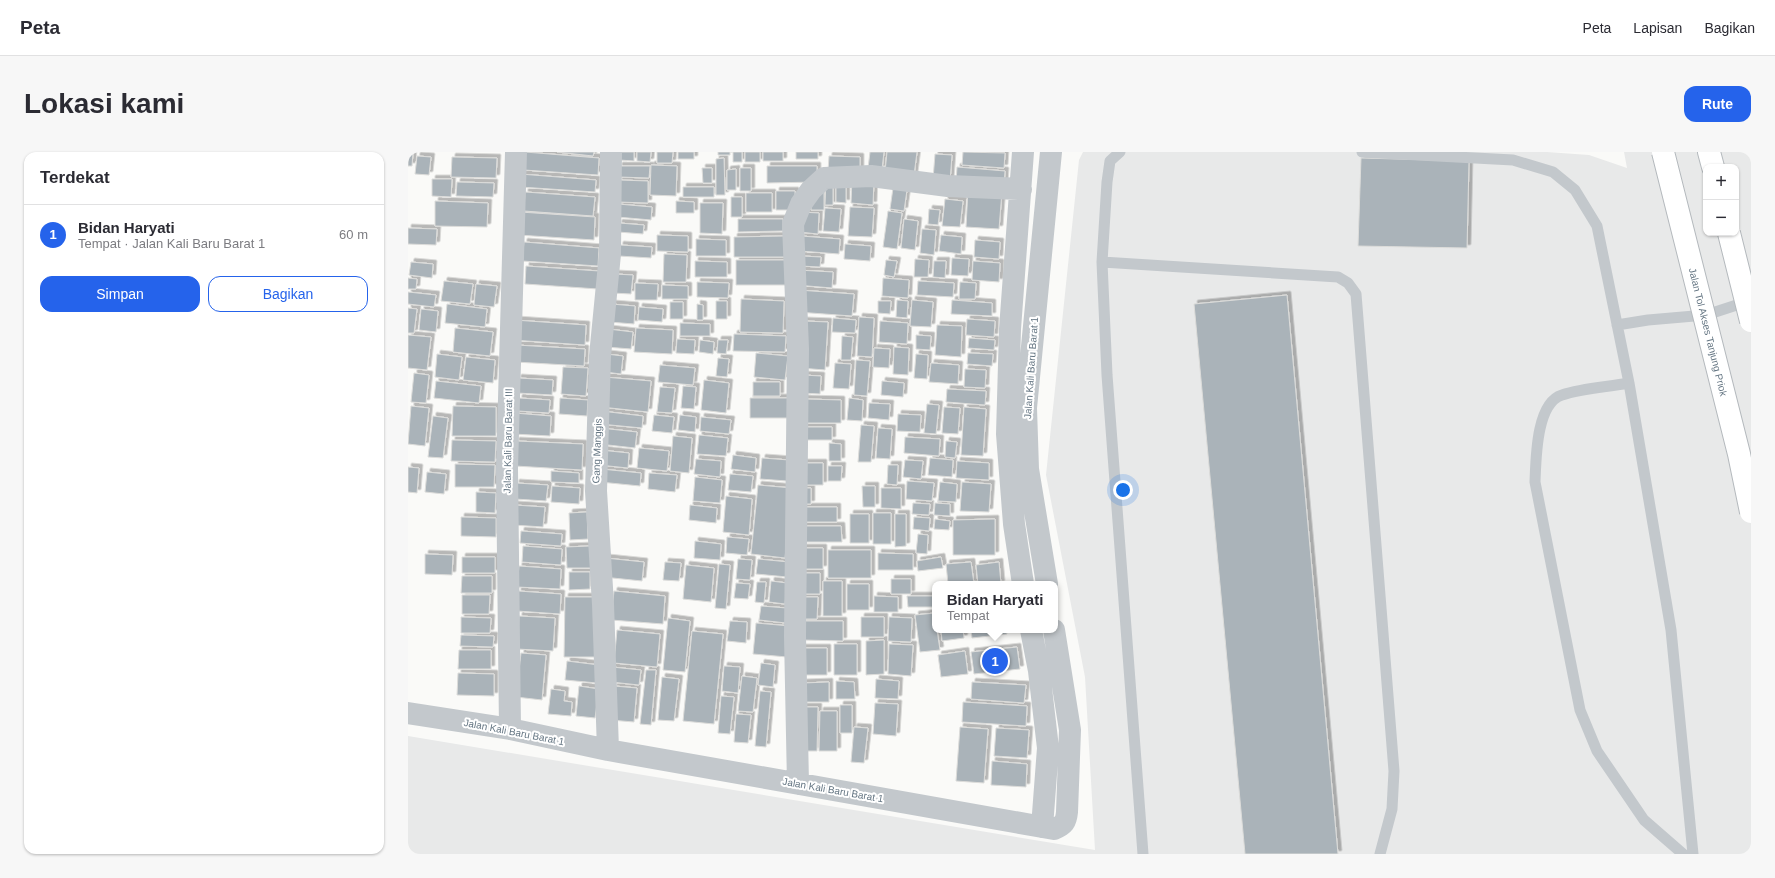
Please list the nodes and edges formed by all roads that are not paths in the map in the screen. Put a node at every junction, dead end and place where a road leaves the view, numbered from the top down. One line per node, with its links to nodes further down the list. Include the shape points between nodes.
1 (516, 152): 23 (street, Jalan Kali Baru Barat III, via 507,468)
2 (611, 152): 24 (street, Gang Manggis, via 610,254 600,356 596,491)
3 (1022, 152): 10 (street)
4 (1051, 152): 19 (street, Jalan Kali Baru Barat 1, via 1026,408 1028,469)
5 (1120, 152): 12 (lane, via 1110,161)
6 (1362, 152): 15 (lane, via 1513,160 1554,172 1575,190 1597,226)
7 (1663, 152): 17 (highway, Jalan Tol Akses Tanjung Priok, bridge, via 1739,454)
8 (1709, 152): 9 (highway)
9 (1712, 164)
10 (1021, 189): 18 (street, via 1010,329 1007,434 1014,524); 25 (street, via 948,186 871,176 824,178 801,204 793,224 798,349 795,636)
11 (1730, 236): 14 (highway, bridge)
12 (1102, 262): 27 (lane, via 1107,375); 28 (lane, via 1338,277 1348,283 1356,294 1394,771 1392,809)
13 (1751, 301): 15 (lane, via 1706,315)
14 (1751, 321)
15 (1617, 325): 16 (lane)
16 (1629, 383): 29 (lane, via 1561,395 1548,405 1537,449 1535,482 1580,710 1597,751 1644,820); 30 (lane, via 1671,630)
17 (1751, 512)
18 (1023, 581)
19 (1047, 581)
20 (1032, 633): 26 (street, via 1048,748)
21 (1054, 633): 26 (street, Jalan Kali Baru Barat 1, via 1070,730 1067,812 1066,821 1062,826 1054,829)
22 (408, 712): 23 (street, Jalan Kali Baru Barat 1)
23 (510, 729): 24 (street, Jalan Kali Baru Barat 1)
24 (608, 750): 25 (street, Jalan Kali Baru Barat 1)
25 (798, 784): 26 (street, Jalan Kali Baru Barat 1)
26 (1042, 826)
27 (1143, 854)
28 (1380, 854)
29 (1683, 854)
30 (1693, 854)

